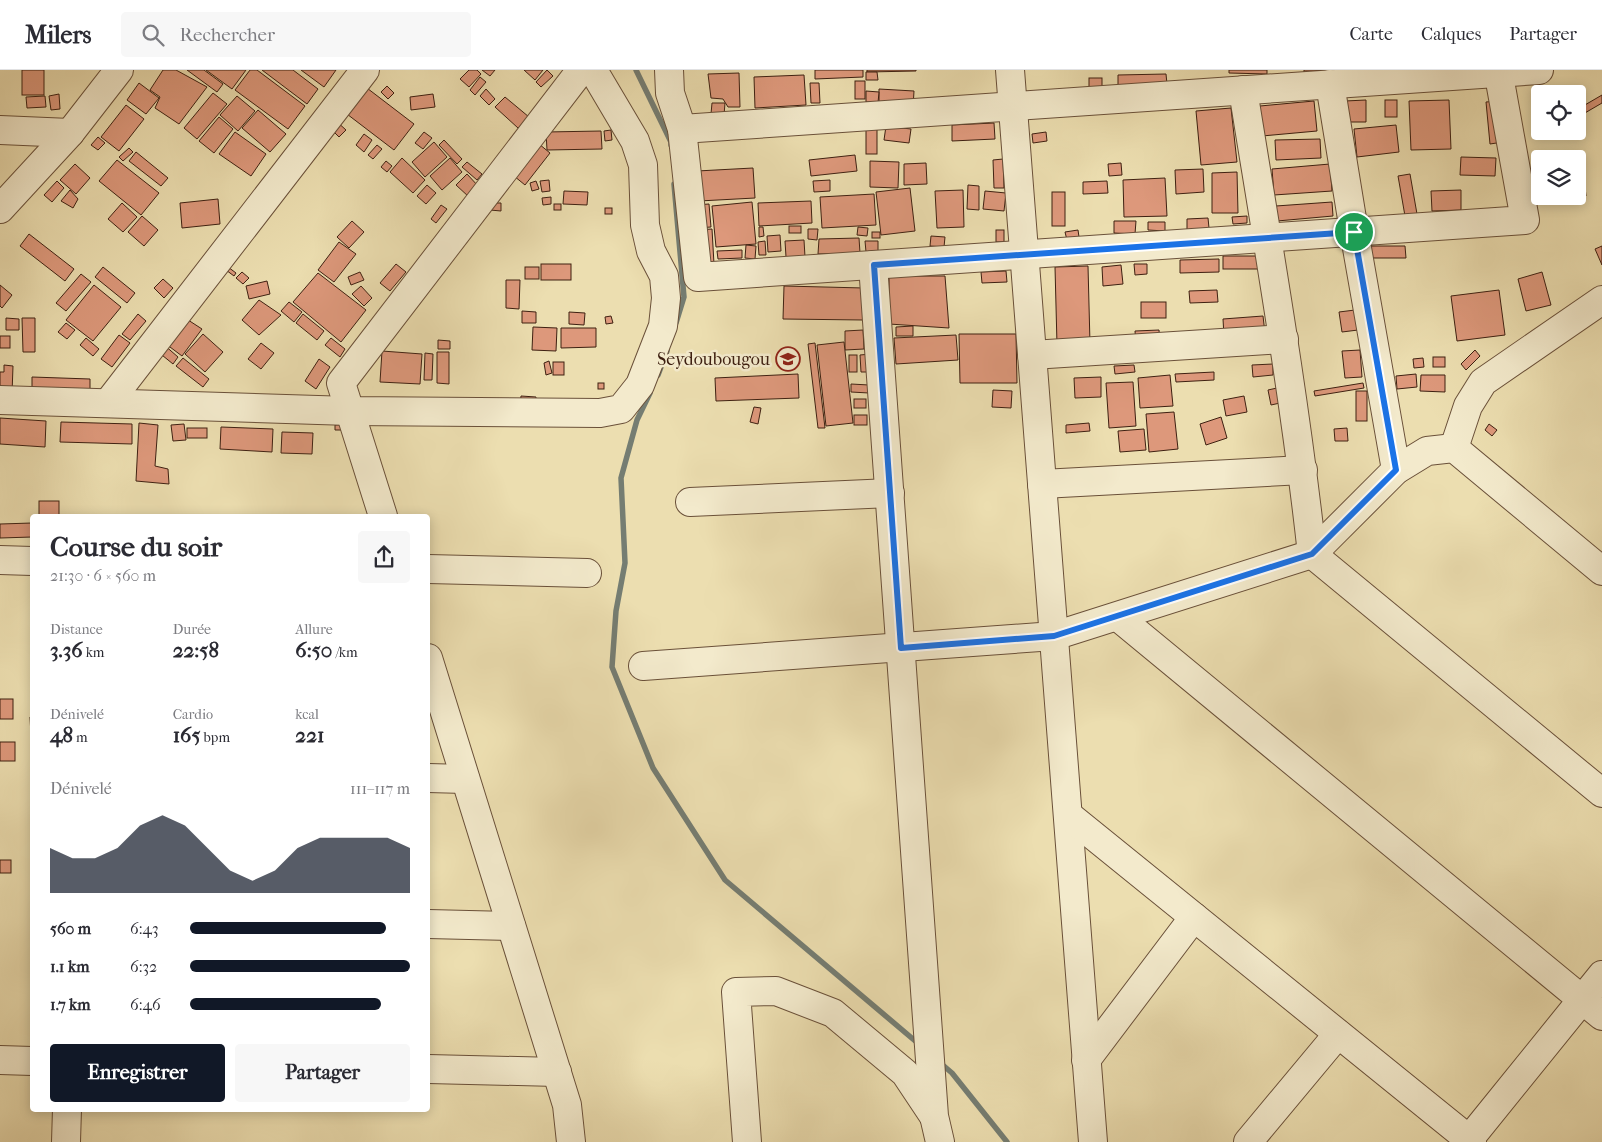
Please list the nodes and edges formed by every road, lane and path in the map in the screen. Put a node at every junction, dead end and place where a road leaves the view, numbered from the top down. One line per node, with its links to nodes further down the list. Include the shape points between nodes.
1 (118, 70): 14 (street)
2 (365, 70): 24 (street)
3 (580, 70): 25 (street, via 342,383)
4 (593, 70): 25 (street, via 635,141 643,165 645,225 651,251 664,276 663,326 640,385 621,409 600,413)
5 (669, 70): 12 (street, via 670,93)
6 (1010, 70): 11 (street)
7 (1538, 70): 8 (street)
8 (1498, 71): 9 (street); 16 (street, via 1525,220)
9 (1330, 84): 10 (street); 16 (street)
10 (1243, 90): 11 (street); 17 (street)
11 (1013, 106): 12 (street); 18 (street)
12 (682, 129): 19 (street, via 698,277)
13 (0, 130): 14 (street)
14 (70, 133): 15 (street)
15 (0, 209)
16 (1354, 232): 17 (street); 28 (street)
17 (1267, 238): 18 (street); 21 (street)
18 (1024, 254): 19 (street); 22 (street)
19 (874, 265): 30 (street)
20 (1602, 300): 26 (street, via 1483,382 1468,406)
21 (1284, 339): 22 (street); 27 (street)
22 (1032, 355): 29 (street)
23 (0, 400): 24 (street)
24 (108, 403): 25 (street)
25 (350, 411): 32 (street)
26 (1454, 448): 28 (street, via 1427,451); 37 (street)
27 (1303, 470): 29 (street); 33 (street)
28 (1396, 470): 33 (street)
29 (1042, 484): 40 (street)
30 (890, 493): 31 (street); 41 (street)
31 (690, 502)
32 (382, 514)
33 (1312, 554): 39 (street); 46 (street)
34 (0, 560): 35 (street)
35 (30, 561)
36 (430, 569): 38 (street)
37 (1602, 571)
38 (587, 573)
39 (1118, 616): 40 (street); 52 (street)
40 (1054, 636): 41 (street); 47 (street)
41 (901, 648): 43 (street); 60 (street)
42 (430, 665): 45 (street)
43 (643, 666)
44 (430, 778): 45 (street)
45 (465, 779): 50 (street)
46 (1602, 793)
47 (1068, 815): 48 (street); 55 (street)
48 (1194, 917): 53 (street); 55 (street)
49 (430, 924): 50 (street)
50 (511, 926): 58 (street)
51 (1602, 975): 52 (street)
52 (1592, 1008): 62 (street)
53 (1338, 1034): 62 (street); 67 (street)
54 (0, 1060): 56 (street)
55 (1086, 1060): 61 (street)
56 (30, 1061)
57 (430, 1069): 58 (street)
58 (557, 1072): 64 (street, via 567,1105)
59 (67, 1112): 63 (street)
60 (934, 1116): 65 (street, via 905,1072 833,1013 776,991 736,992); 66 (street)
61 (1086, 1139)
62 (1469, 1141)
63 (66, 1142)
64 (571, 1142)
65 (747, 1142)
66 (940, 1142)
67 (1248, 1142)

